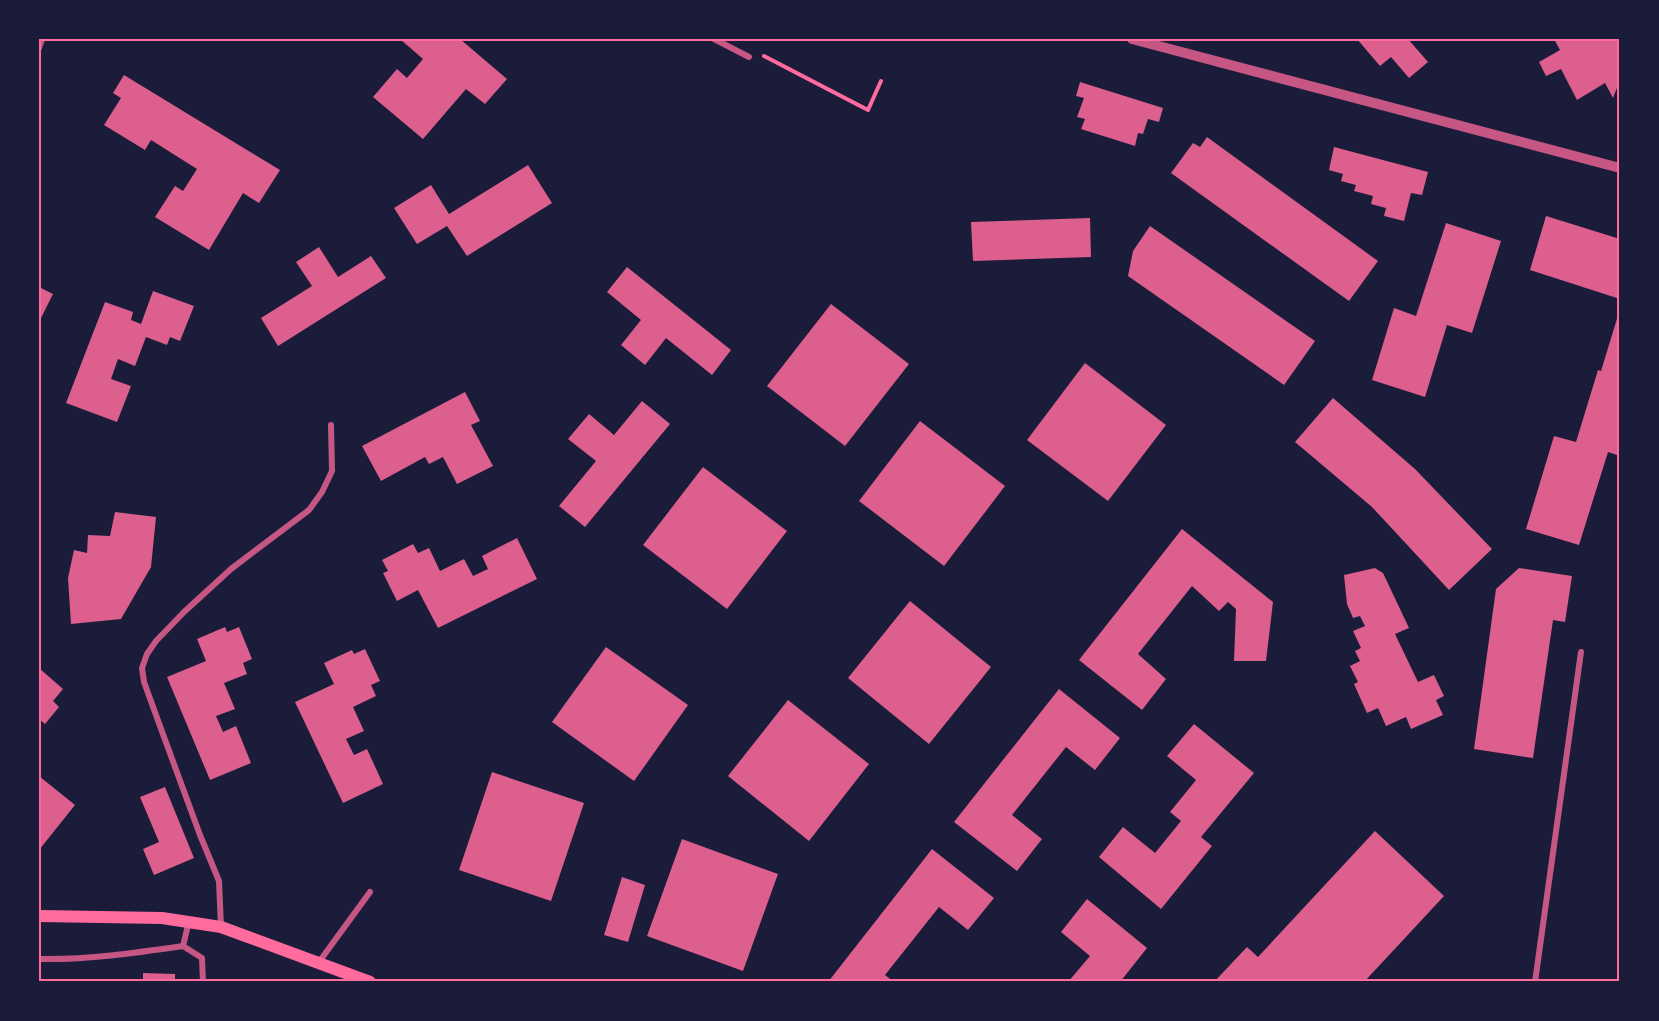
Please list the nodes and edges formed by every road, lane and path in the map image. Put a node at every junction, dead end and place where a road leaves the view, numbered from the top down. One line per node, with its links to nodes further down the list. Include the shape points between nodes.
1 (43, 39): 4 (lane)
2 (714, 39): 5 (street)
3 (1132, 39): 7 (street)
4 (39, 50)
5 (749, 57): 6 (path, via 764,56 868,110)
6 (881, 81)
7 (1620, 168)
8 (331, 425): 13 (street, via 332,471 309,510 231,569 184,612 156,641 142,668 219,881)
9 (1581, 652): 19 (street)
10 (370, 892): 16 (street)
11 (39, 916): 12 (main road)
12 (189, 921): 13 (main road); 14 (street)
13 (221, 927): 16 (main road)
14 (183, 946): 15 (street); 17 (street, via 202,958)
15 (39, 959)
16 (318, 963): 18 (main road)
17 (203, 982)
18 (370, 982)
19 (1535, 982)

